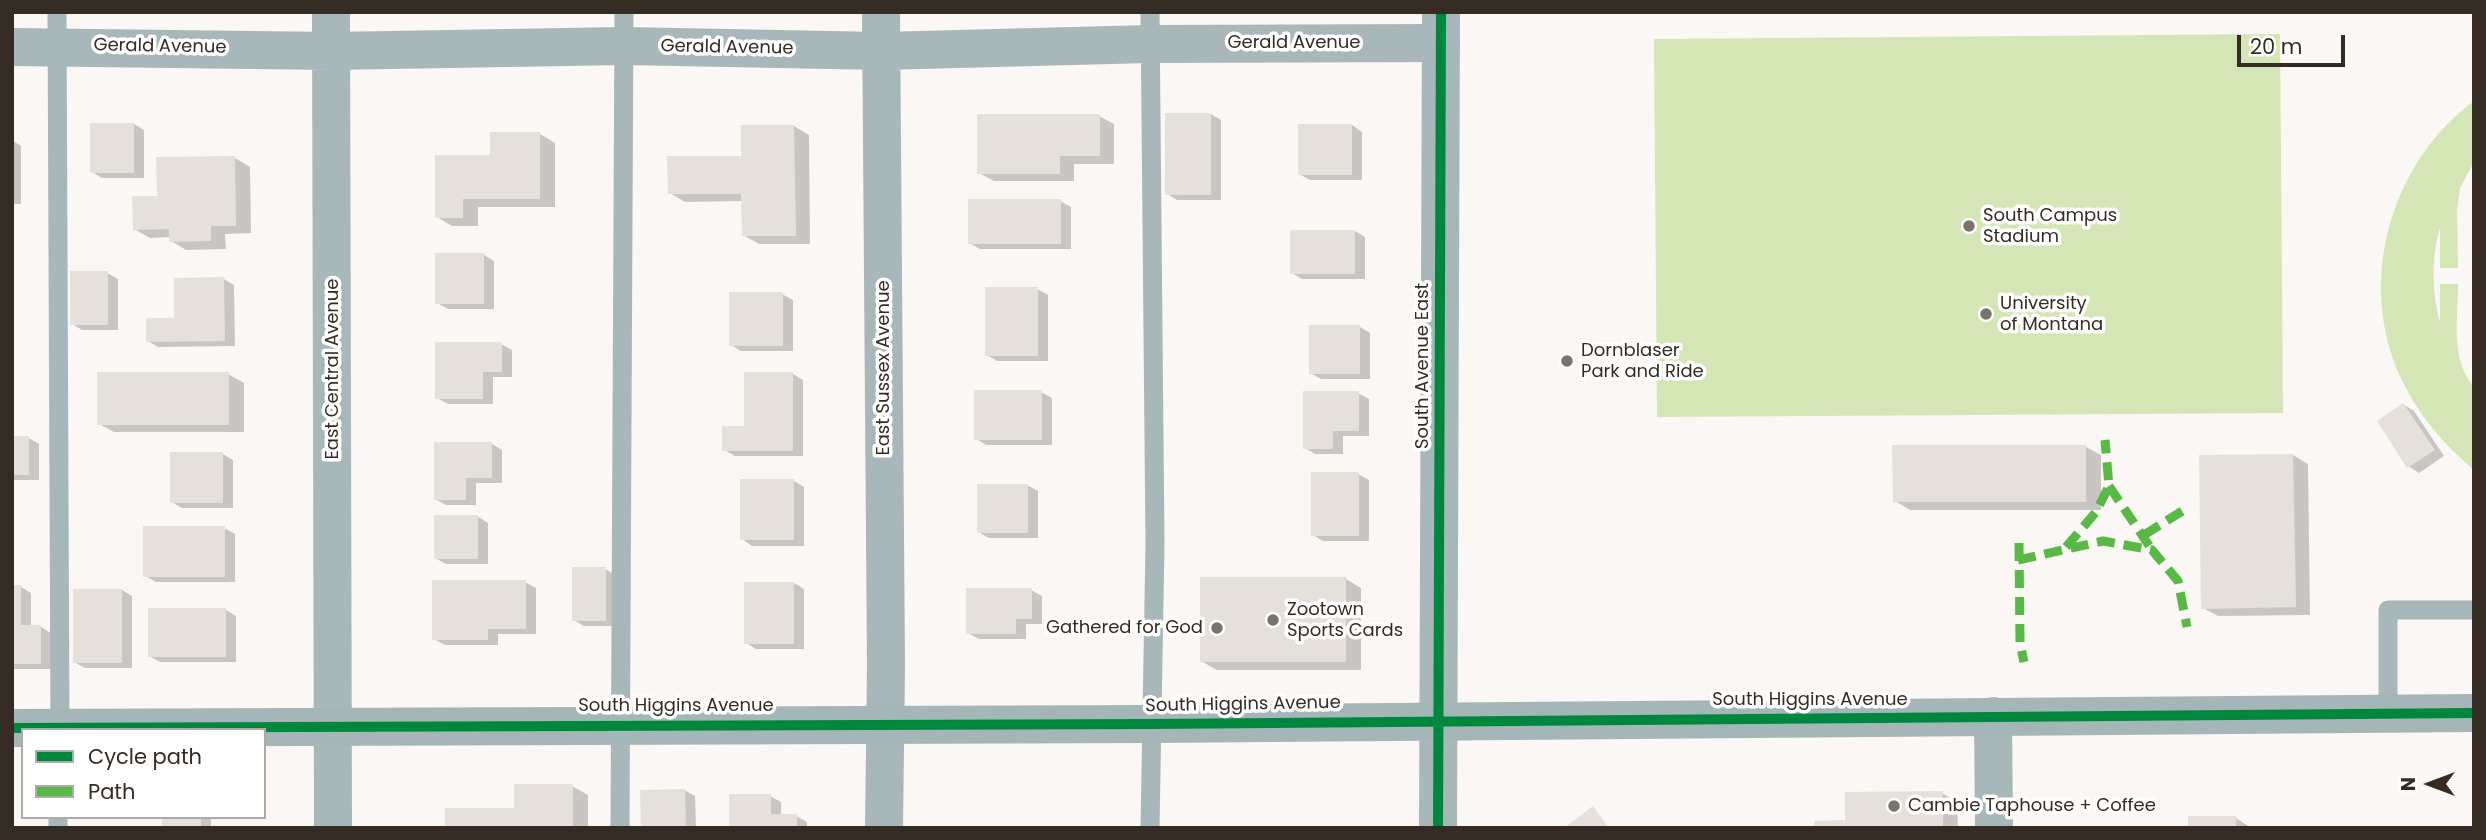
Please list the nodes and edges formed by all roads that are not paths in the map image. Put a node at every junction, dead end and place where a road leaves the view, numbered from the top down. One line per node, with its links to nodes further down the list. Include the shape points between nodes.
1 (331, 12): 8 (street, East Central Avenue)
2 (881, 12): 9 (street, East Sussex Avenue)
3 (1150, 28): 4 (street, Gerald Avenue); 9 (street, Gerald Avenue); 17 (lane, via 1155,544)
4 (1441, 28): 14 (street, South Avenue East)
5 (57, 29): 7 (street, Gerald Avenue); 8 (street, Gerald Avenue); 19 (lane)
6 (624, 29): 8 (street, Gerald Avenue); 9 (street, Gerald Avenue); 16 (lane)
7 (12, 47)
8 (332, 51): 18 (street, East Central Avenue)
9 (881, 51): 15 (street, East Sussex Avenue)
10 (2474, 610): 12 (lane, via 2388,610)
11 (2474, 713): 12 (main road, South Higgins Avenue)
12 (2388, 714): 13 (main road, South Higgins Avenue)
13 (1993, 716): 14 (main road, South Higgins Avenue); 26 (street)
14 (1439, 720): 17 (main road, South Higgins Avenue); 25 (street, South Avenue East)
15 (886, 723): 16 (main road, South Higgins Avenue); 17 (main road, South Higgins Avenue); 23 (street, East Sussex Avenue)
16 (621, 724): 18 (main road, South Higgins Avenue); 22 (lane)
17 (1152, 724): 24 (lane)
18 (334, 726): 20 (main road, South Higgins Avenue); 21 (street, East Central Avenue)
19 (60, 728)
20 (151, 728)
21 (333, 828)
22 (620, 828)
23 (884, 828)
24 (1150, 828)
25 (1438, 828)
26 (1994, 828)

